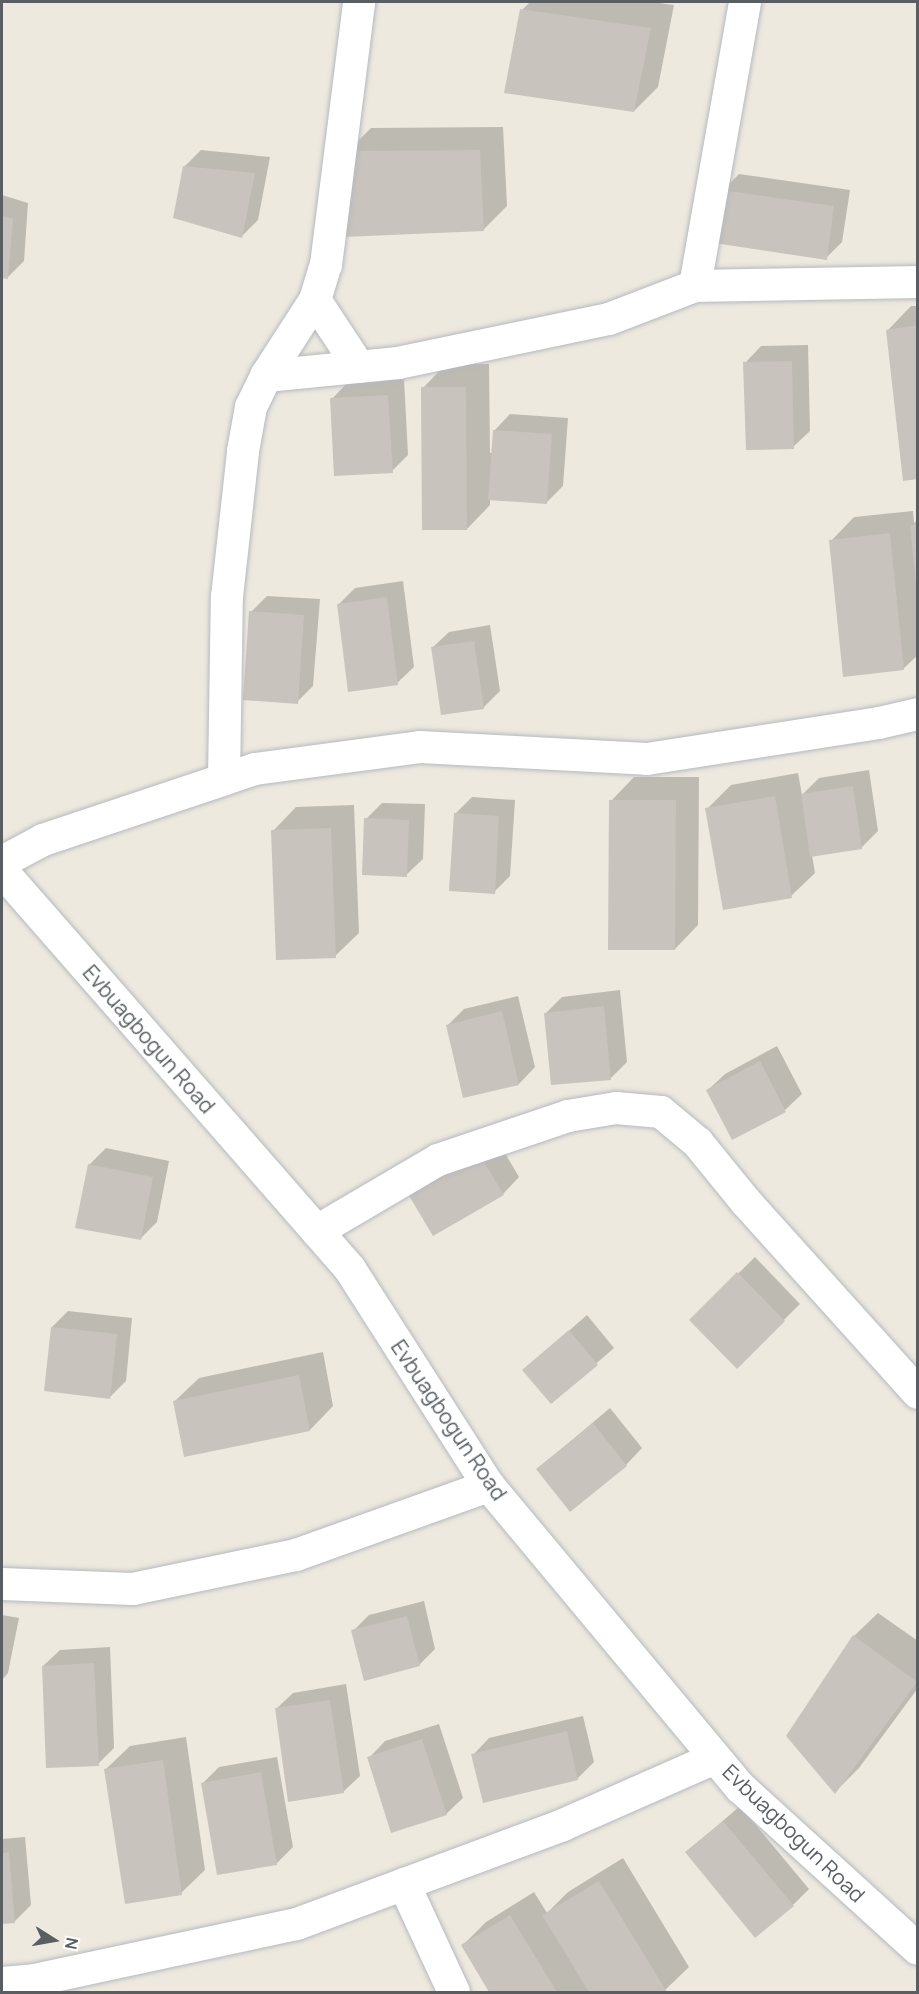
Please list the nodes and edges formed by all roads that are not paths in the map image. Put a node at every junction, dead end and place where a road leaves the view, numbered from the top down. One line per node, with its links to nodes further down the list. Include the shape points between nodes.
1 (359, 2): 5 (street, via 329,243)
2 (746, 2): 4 (street)
3 (918, 282): 4 (street)
4 (695, 286): 6 (street, via 609,320 398,363)
5 (315, 300): 6 (street); 7 (street)
6 (359, 367): 7 (street)
7 (266, 376): 9 (street, via 251,407 243,451 227,597)
8 (918, 714): 9 (street, via 647,759 420,747 255,769)
9 (224, 779): 10 (street, via 43,840)
10 (2, 862)
11 (2, 871): 12 (street, Evbuagbogun Road)
12 (317, 1230): 13 (street, via 438,1160 568,1116 616,1108 662,1112 698,1143); 14 (street, Evbuagbogun Road, via 350,1269)
13 (918, 1393)
14 (489, 1486): 15 (street, via 296,1555 133,1589); 16 (street, Evbuagbogun Road)
15 (2, 1584)
16 (715, 1758): 17 (street, via 563,1825); 18 (street, Evbuagbogun Road, via 741,1788)
17 (404, 1884): 19 (street, via 297,1924 35,1980); 20 (street)
18 (918, 1949)
19 (2, 1983)
20 (454, 1992)

